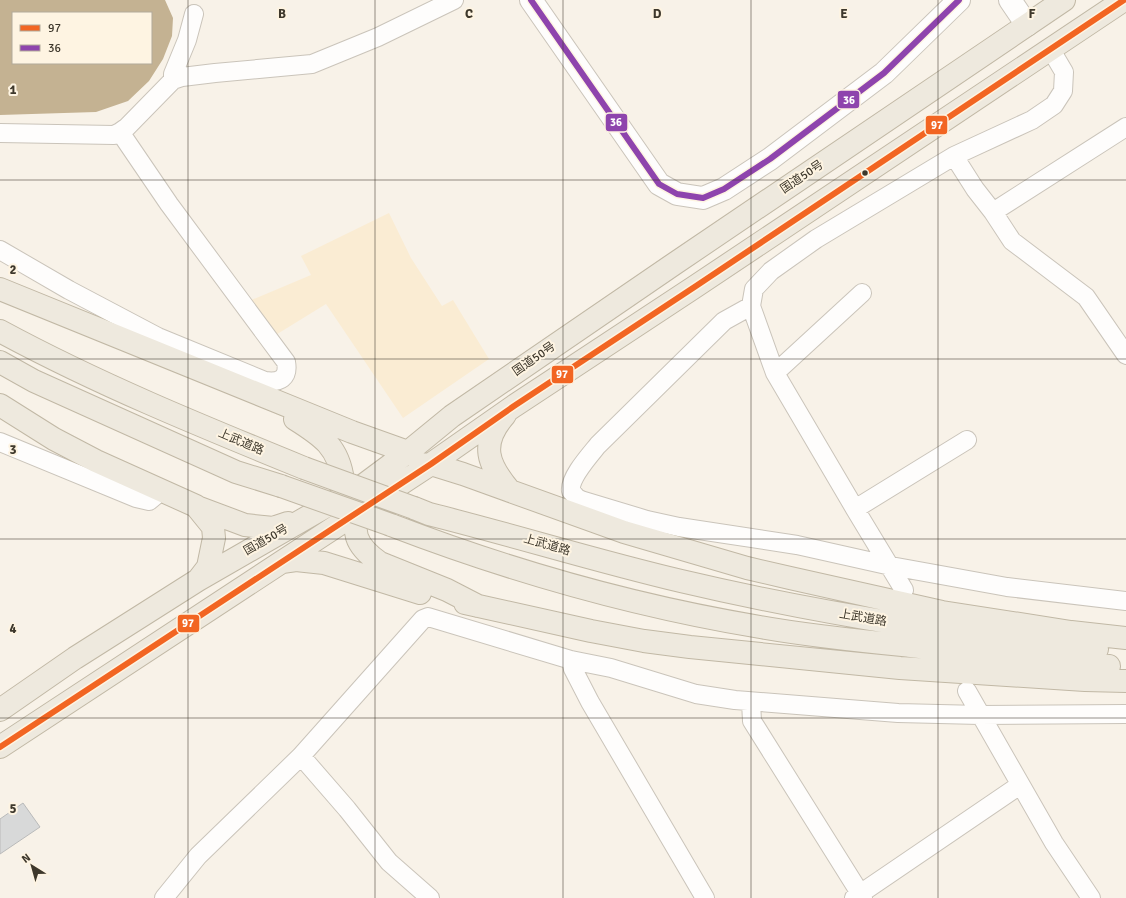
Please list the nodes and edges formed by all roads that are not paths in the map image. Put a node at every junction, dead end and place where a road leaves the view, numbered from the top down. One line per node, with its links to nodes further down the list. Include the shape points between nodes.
1 (454, 0): 10 (street, via 378,37 312,64 215,73)
2 (531, 0): 3 (street, via 659,184 678,194 702,198 724,189 770,159 884,73)
3 (959, 0)
4 (1010, 0): 8 (street)
5 (1064, 0): 8 (highway, 国道50号)
6 (1124, 0): 9 (highway)
7 (194, 14): 10 (street)
8 (1027, 25): 30 (highway, 国道50号, via 465,407)
9 (1051, 50): 14 (street, via 1064,72 1064,91 1054,105 1032,120); 27 (highway)
10 (173, 80): 12 (street)
11 (1126, 127): 15 (street)
12 (120, 132): 13 (street, via 114,135); 21 (street, via 169,204 286,362 287,370 282,378 274,382)
13 (0, 133)
14 (954, 156): 15 (street, via 974,189); 19 (street, via 816,239 771,271 754,289)
15 (993, 212): 22 (street, via 1012,241 1086,297)
16 (0, 250): 21 (street, via 158,337)
17 (0, 289): 21 (highway)
18 (862, 294): 24 (street)
19 (751, 306): 24 (street); 42 (street, via 724,321 598,446 572,483 573,494 581,500 662,524 796,545)
20 (0, 331): 48 (highway, 上武道路, bridge, via 158,407 304,468 429,514 737,594 845,615 991,638)
21 (178, 354): 25 (highway)
22 (1126, 354)
23 (0, 362): 50 (highway, 上武道路, bridge, via 34,381 236,472 479,557 578,587 632,601 760,627 1038,661)
24 (775, 373): 37 (street)
25 (248, 389): 30 (highway); 35 (highway, via 253,398 300,422 331,446 342,472)
26 (0, 405): 33 (highway, via 89,457)
27 (514, 406): 31 (highway); 34 (highway, via 495,428 489,452 494,469)
28 (967, 440): 37 (street)
29 (0, 443): 33 (street, via 136,498 149,501 155,496)
30 (408, 452): 32 (highway, 国道50号)
31 (431, 464): 32 (highway, via 402,469); 34 (highway); 38 (highway)
32 (365, 484): 35 (highway, 国道50号); 38 (highway)
33 (157, 489): 36 (highway)
34 (510, 491): 47 (highway, via 624,532 790,578 942,612)
35 (344, 495): 39 (highway, 国道50号); 40 (highway, via 341,513)
36 (196, 506): 39 (highway, via 245,525 273,528); 43 (highway, via 214,528 208,566)
37 (855, 509): 42 (street)
38 (356, 513): 40 (highway); 46 (highway, via 357,542 372,558)
39 (308, 516): 43 (highway, 国道50号)
40 (335, 526): 41 (highway)
41 (282, 562): 46 (highway, via 296,560 324,564 437,598); 57 (highway)
42 (891, 566): 44 (street); 45 (street, via 1007,587)
43 (198, 580): 54 (highway, 国道50号, via 75,658)
44 (904, 590)
45 (1126, 601)
46 (478, 606): 51 (highway, via 644,641 696,648 900,668)
47 (1126, 638)
48 (1126, 651)
49 (571, 660): 53 (street, via 611,668 696,694); 58 (street, via 428,617 423,619); 63 (street, via 590,702)
50 (1126, 668)
51 (1126, 681)
52 (967, 691): 56 (street)
53 (751, 702): 56 (street, via 898,714); 60 (street, via 752,721)
54 (0, 710)
55 (1126, 714): 56 (street)
56 (980, 716): 59 (street)
57 (0, 747)
58 (301, 756): 61 (street, via 214,839); 62 (street, via 389,862)
59 (1020, 785): 60 (street); 64 (street, via 1054,843)
60 (859, 897)
61 (164, 898)
62 (430, 898)
63 (705, 898)
64 (1091, 898)

